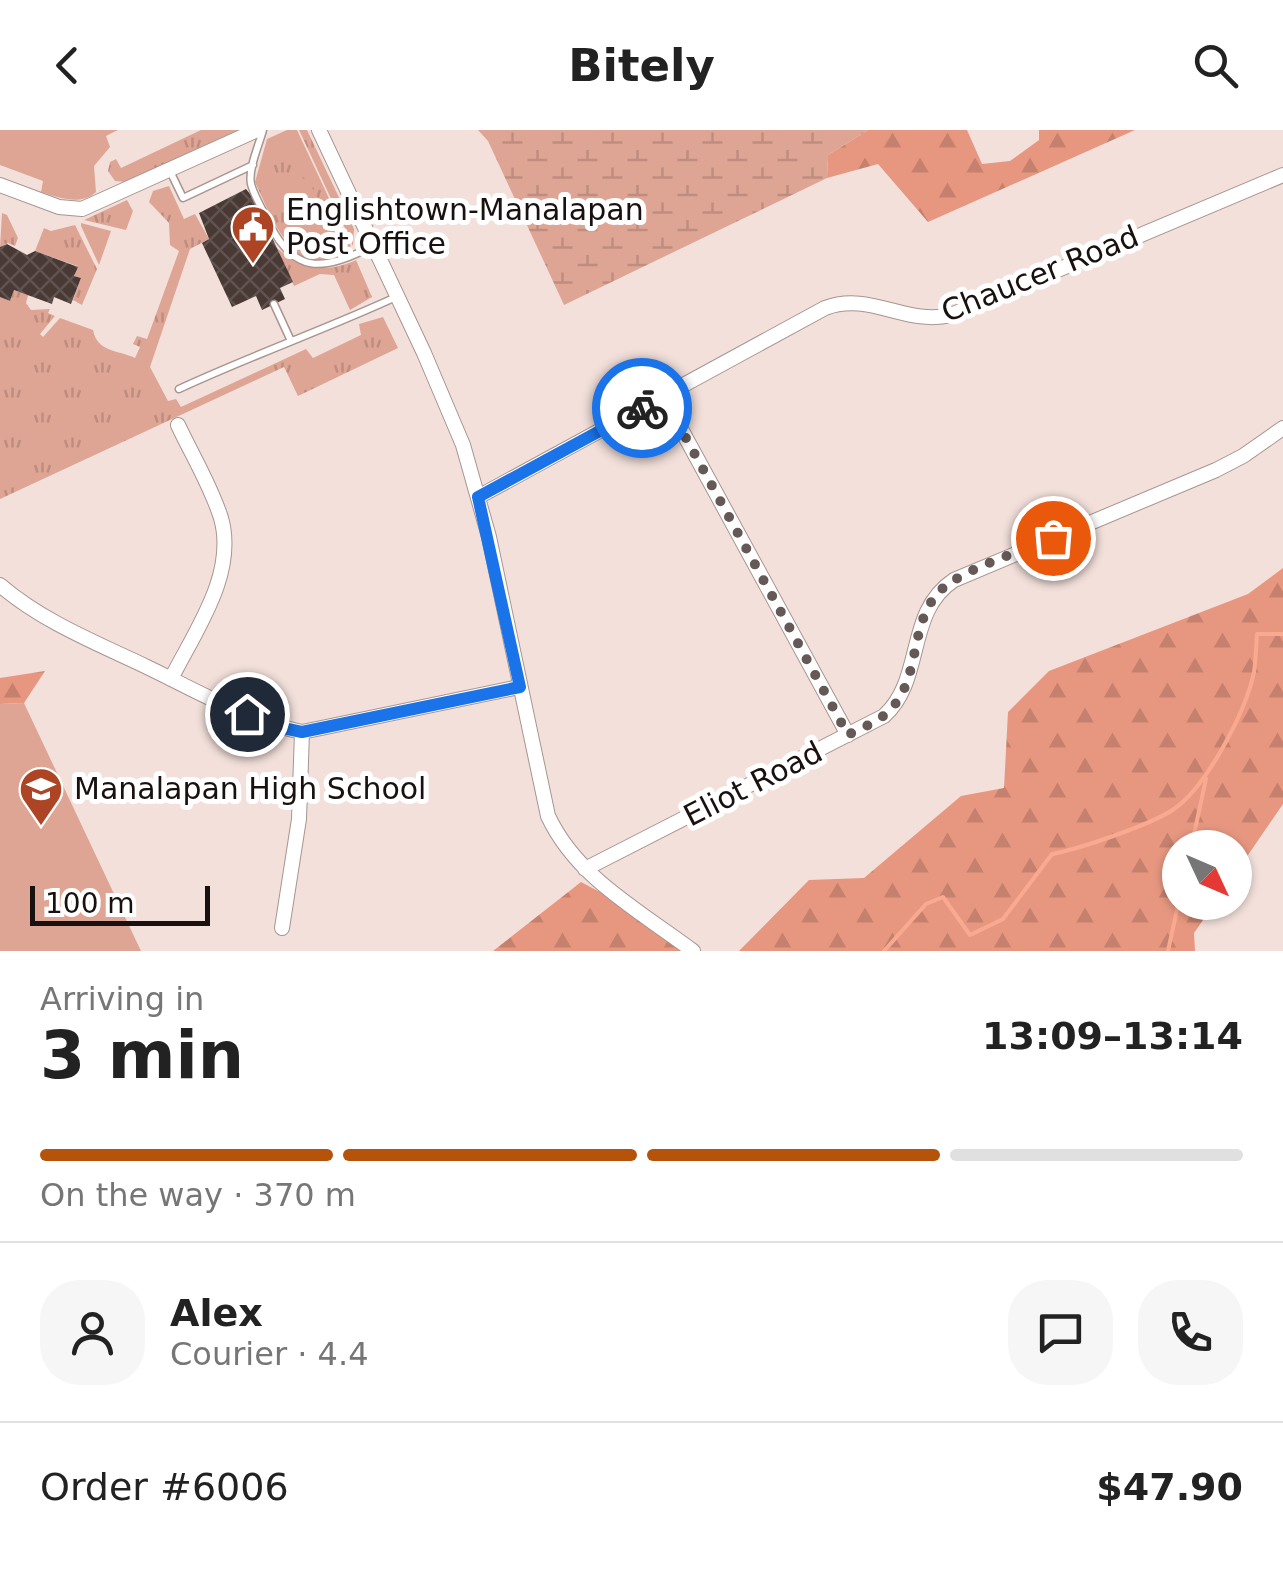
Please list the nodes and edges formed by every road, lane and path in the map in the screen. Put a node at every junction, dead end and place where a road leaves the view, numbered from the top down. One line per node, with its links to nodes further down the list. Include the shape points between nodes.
1 (260, 130): 3 (lane); 4 (street)
2 (319, 130): 7 (street)
3 (254, 164): 4 (lane, via 183,198); 7 (lane, via 252,185 292,256 330,264)
4 (170, 170): 6 (street, via 77,209)
5 (1283, 175): 12 (street, Chaucer Road, via 951,316 914,318 870,302 838,303)
6 (0, 185)
7 (373, 245): 8 (street)
8 (397, 297): 10 (lane); 15 (street, via 447,406)
9 (274, 304): 10 (lane)
10 (291, 341): 11 (lane)
11 (179, 389)
12 (663, 396): 15 (street, Chaucer Road); 20 (street)
13 (178, 425): 17 (street, via 221,518 224,539 215,591)
14 (1283, 428): 20 (street, Eliot Road, via 1216,470 948,584 923,617 896,702)
15 (478, 497): 18 (street)
16 (0, 586): 17 (street, via 46,618)
17 (171, 679): 19 (street, via 273,726)
18 (520, 687): 19 (street); 21 (street, via 548,816)
19 (302, 732): 22 (street, via 299,818)
20 (848, 735): 21 (street, Eliot Road)
21 (586, 870): 23 (street)
22 (282, 928)
23 (693, 951)

